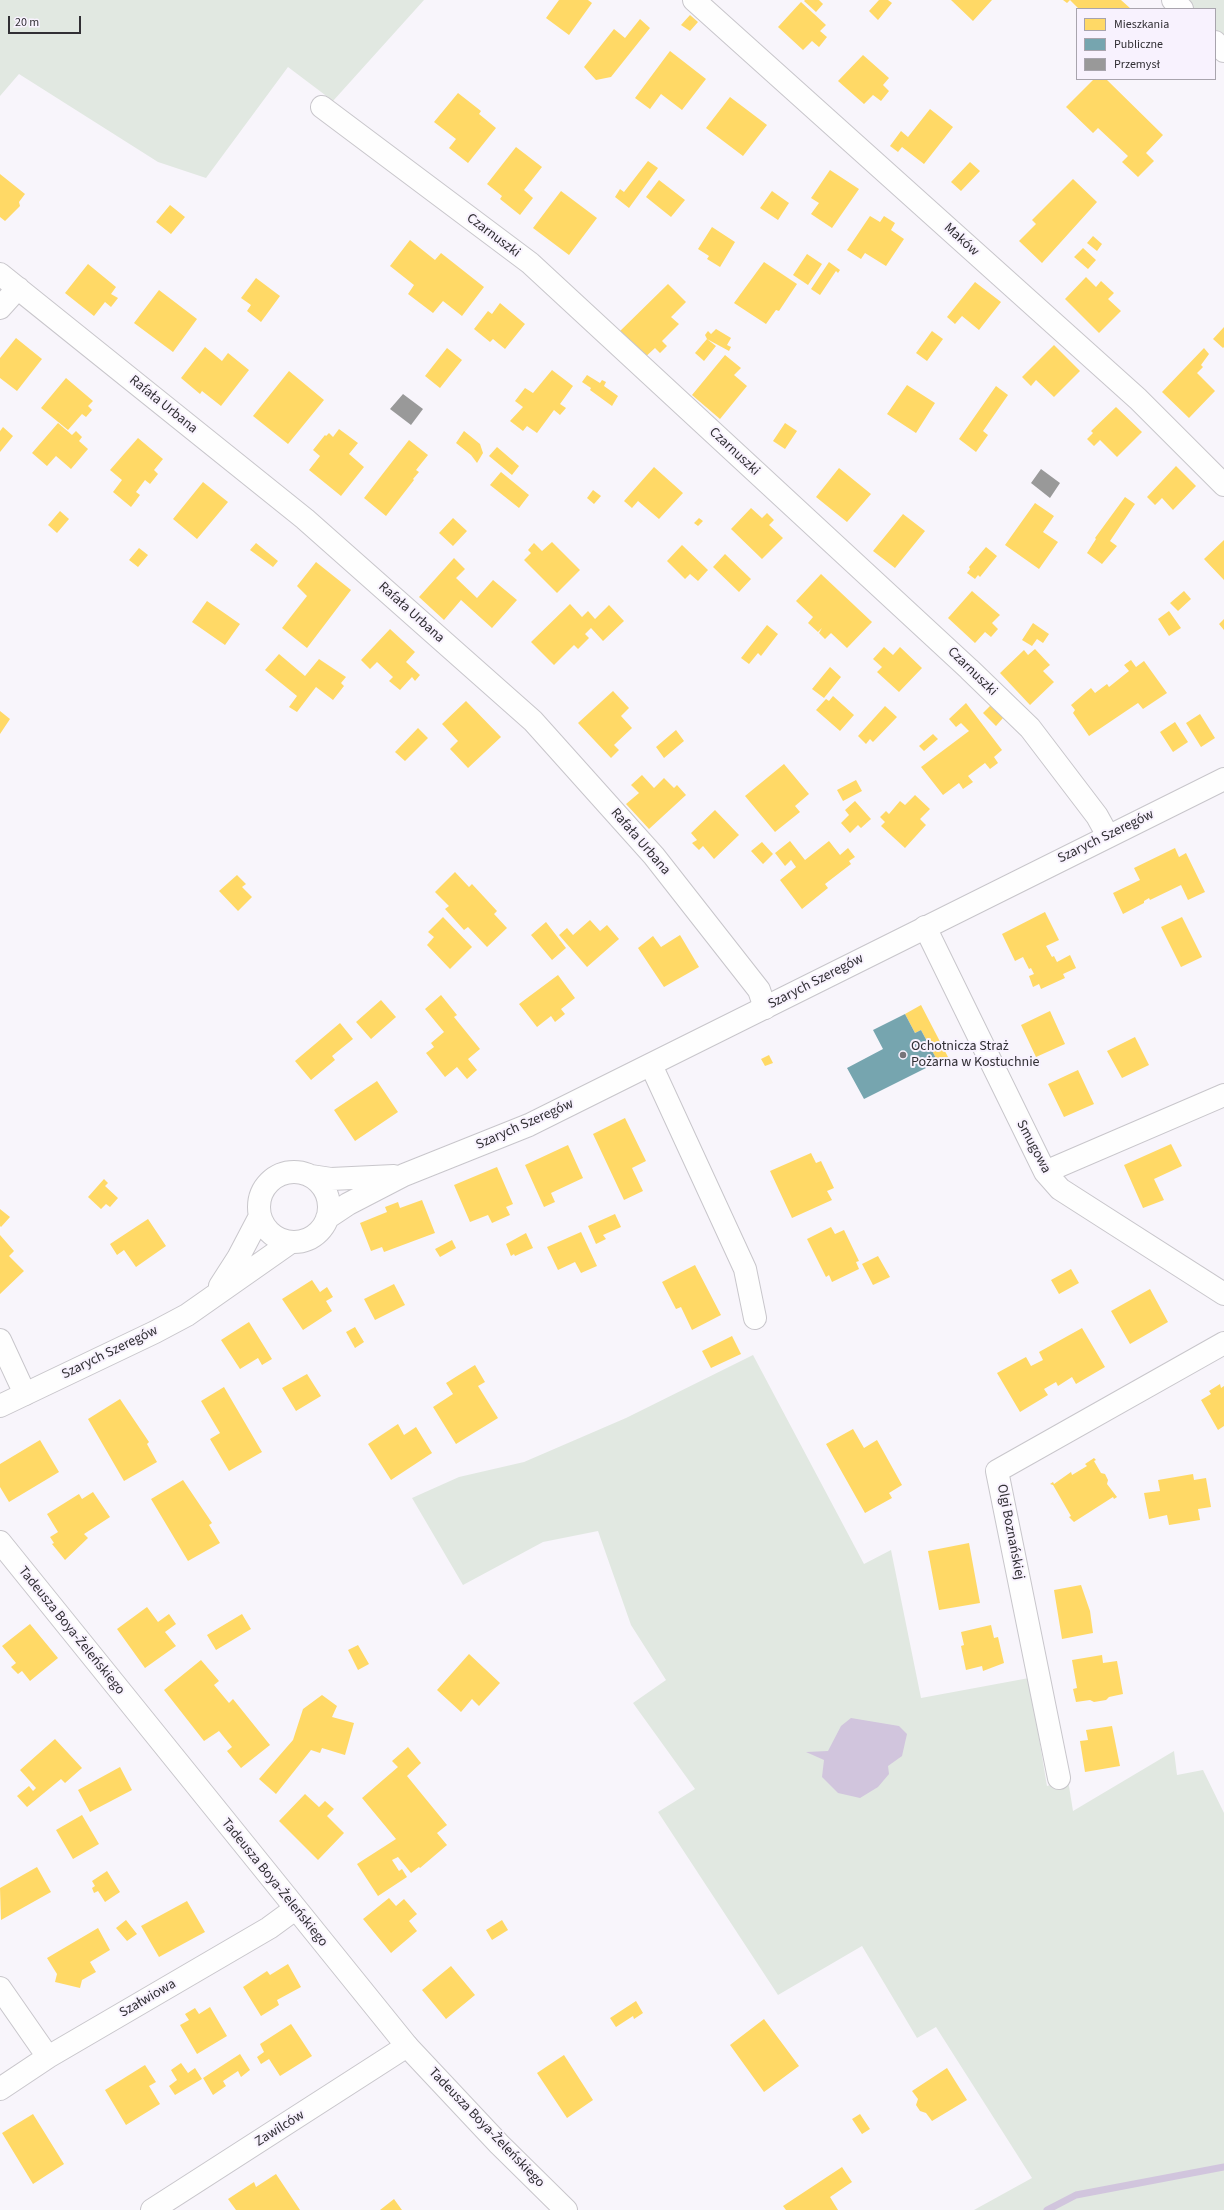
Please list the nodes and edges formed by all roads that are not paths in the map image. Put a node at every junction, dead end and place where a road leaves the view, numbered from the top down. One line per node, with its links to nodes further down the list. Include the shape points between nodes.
1 (694, 0): 10 (street, Maków, via 1138,399)
2 (1173, 0): 3 (street)
3 (1181, 8)
4 (1216, 43): 5 (street)
5 (1224, 51)
6 (322, 107): 12 (street, Czarnuszki, via 530,264 969,669 1030,728 1097,816)
7 (0, 274): 8 (street, Rafała Urbana)
8 (18, 288): 9 (street); 14 (street, Rafała Urbana, via 305,519 533,721 654,856 759,990)
9 (0, 308)
10 (1224, 485)
11 (1224, 779): 12 (street, Szarych Szeregów)
12 (1108, 836): 13 (street, Szarych Szeregów)
13 (925, 927): 14 (street, Szarych Szeregów); 17 (street, Smugowa)
14 (765, 1008): 15 (street, Szarych Szeregów)
15 (651, 1065): 18 (street, Szarych Szeregów, via 529,1125); 25 (street, via 745,1268)
16 (1224, 1095): 17 (street)
17 (1045, 1172): 24 (street, Smugowa, via 1060,1189)
18 (404, 1175): 19 (street, Szarych Szeregów, via 331,1179); 21 (street, Szarych Szeregów, via 348,1204)
19 (311, 1176): 20 (street, via 299,1172 286,1172 275,1177 261,1194); 21 (street, via 327,1193)
20 (260, 1216): 22 (street, via 271,1234); 23 (street, Szarych Szeregów)
21 (328, 1218): 22 (street, via 322,1229 313,1237)
22 (291, 1242): 23 (street, Szarych Szeregów)
23 (216, 1293): 28 (street, Szarych Szeregów, via 187,1314 155,1332)
24 (1224, 1294)
25 (755, 1318)
26 (0, 1340): 28 (street)
27 (1224, 1343): 31 (street, Olgi Boznańskiej, via 997,1471)
28 (24, 1394): 29 (street, Szarych Szeregów)
29 (0, 1406)
30 (0, 1542): 32 (street, Tadeusza Boya-Żeleńskiego)
31 (1059, 1778)
32 (295, 1909): 34 (street, Tadeusza Boya-Żeleńskiego); 35 (street, Szałwiowa, via 269,1928)
33 (0, 1988): 35 (street)
34 (407, 2046): 37 (street, Zawilców); 38 (street, Tadeusza Boya-Żeleńskiego, via 499,2144)
35 (48, 2057): 36 (street, Szałwiowa)
36 (0, 2089)
37 (152, 2210)
38 (566, 2210)

